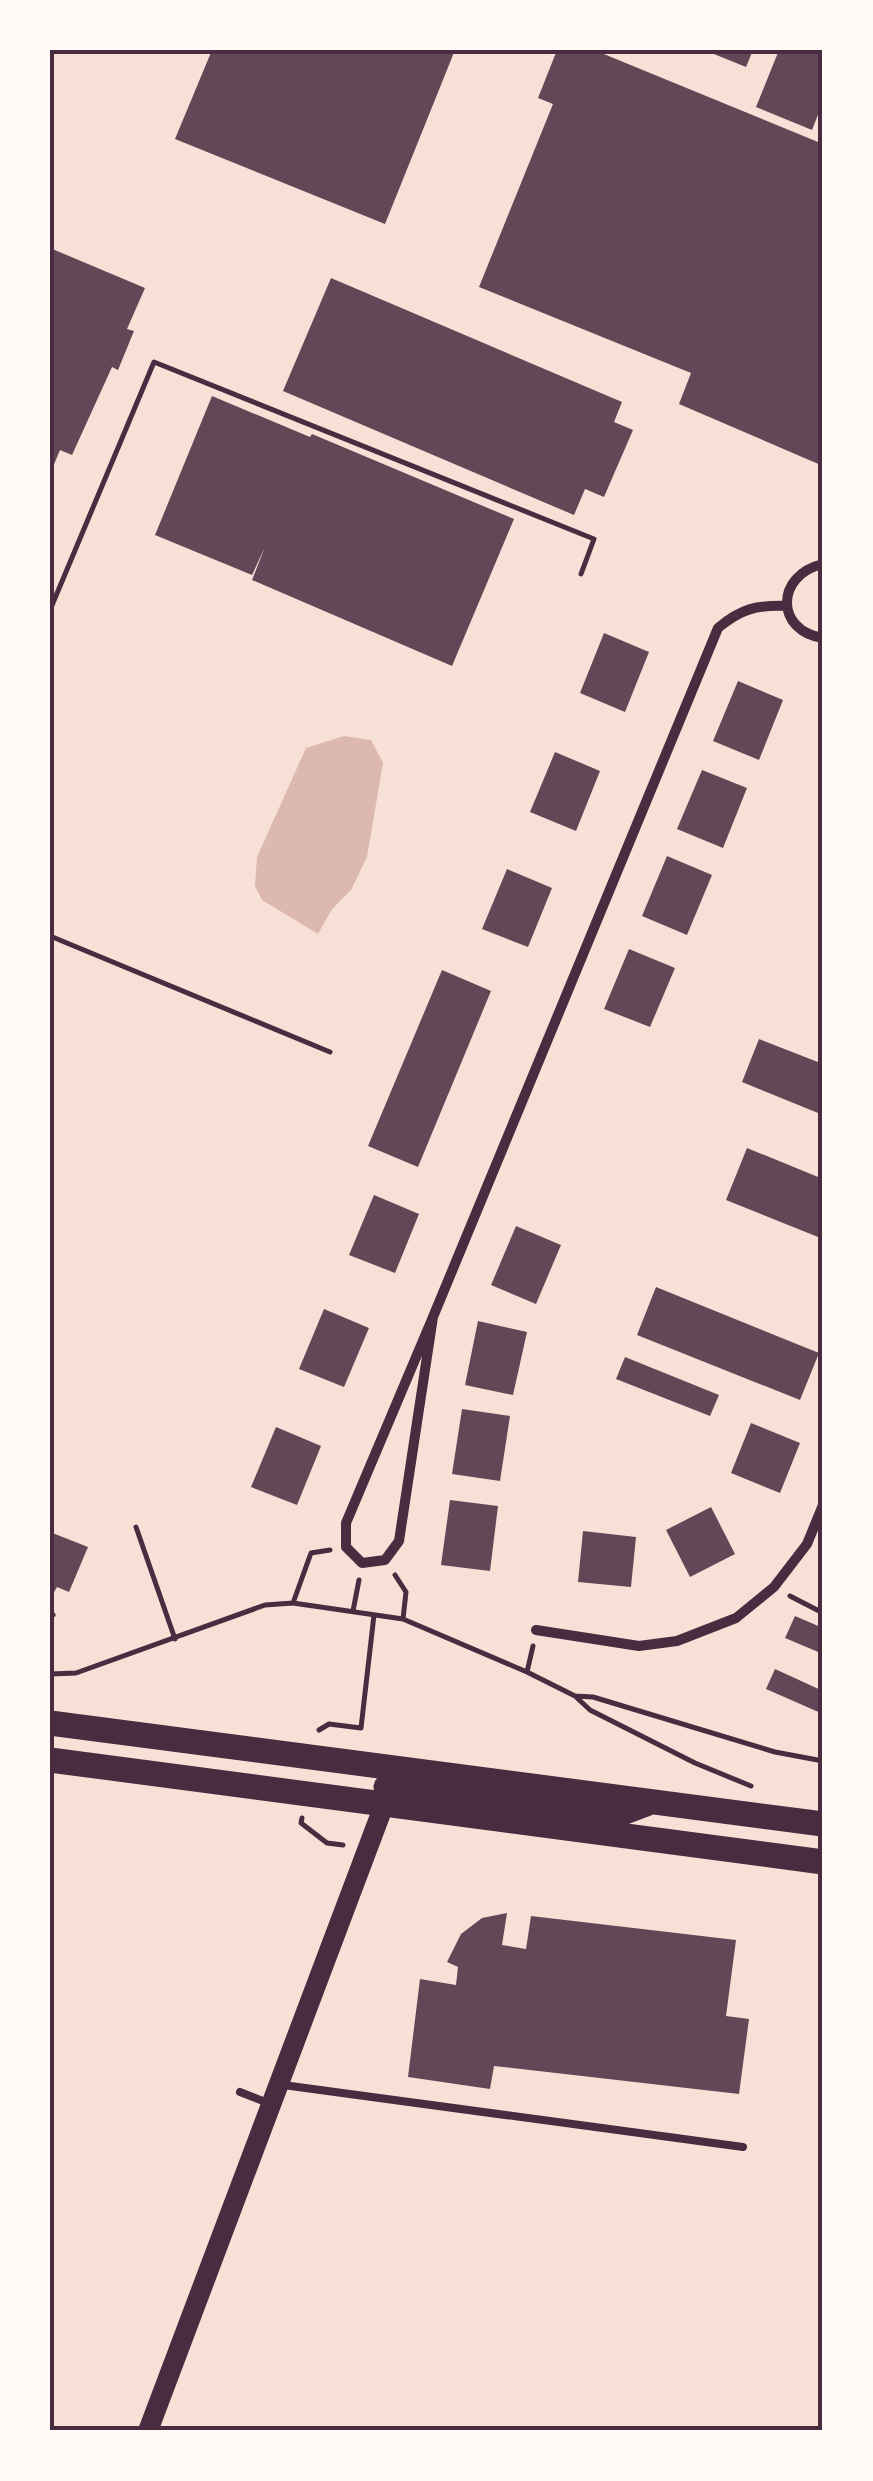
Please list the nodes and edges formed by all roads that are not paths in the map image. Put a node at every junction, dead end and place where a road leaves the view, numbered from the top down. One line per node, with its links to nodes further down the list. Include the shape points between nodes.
1 (823, 564): 2 (street, via 792,582)
2 (788, 606): 3 (street, via 798,627); 4 (street, via 736,613 718,628)
3 (823, 638)
4 (433, 1317): 4 (street, via 346,1523 346,1547 362,1562 386,1560 400,1541)
5 (823, 1505): 6 (street, via 807,1544 774,1587 736,1618 677,1641 639,1646)
6 (536, 1630)
7 (50, 1723): 9 (main road)
8 (50, 1760): 9 (main road)
9 (386, 1786): 10 (main road, via 650,1802); 11 (main road); 13 (main road)
10 (823, 1824)
11 (823, 1862)
12 (240, 2092): 13 (lane)
13 (275, 2094): 14 (lane); 15 (main road)
14 (744, 2147)
15 (148, 2431)

